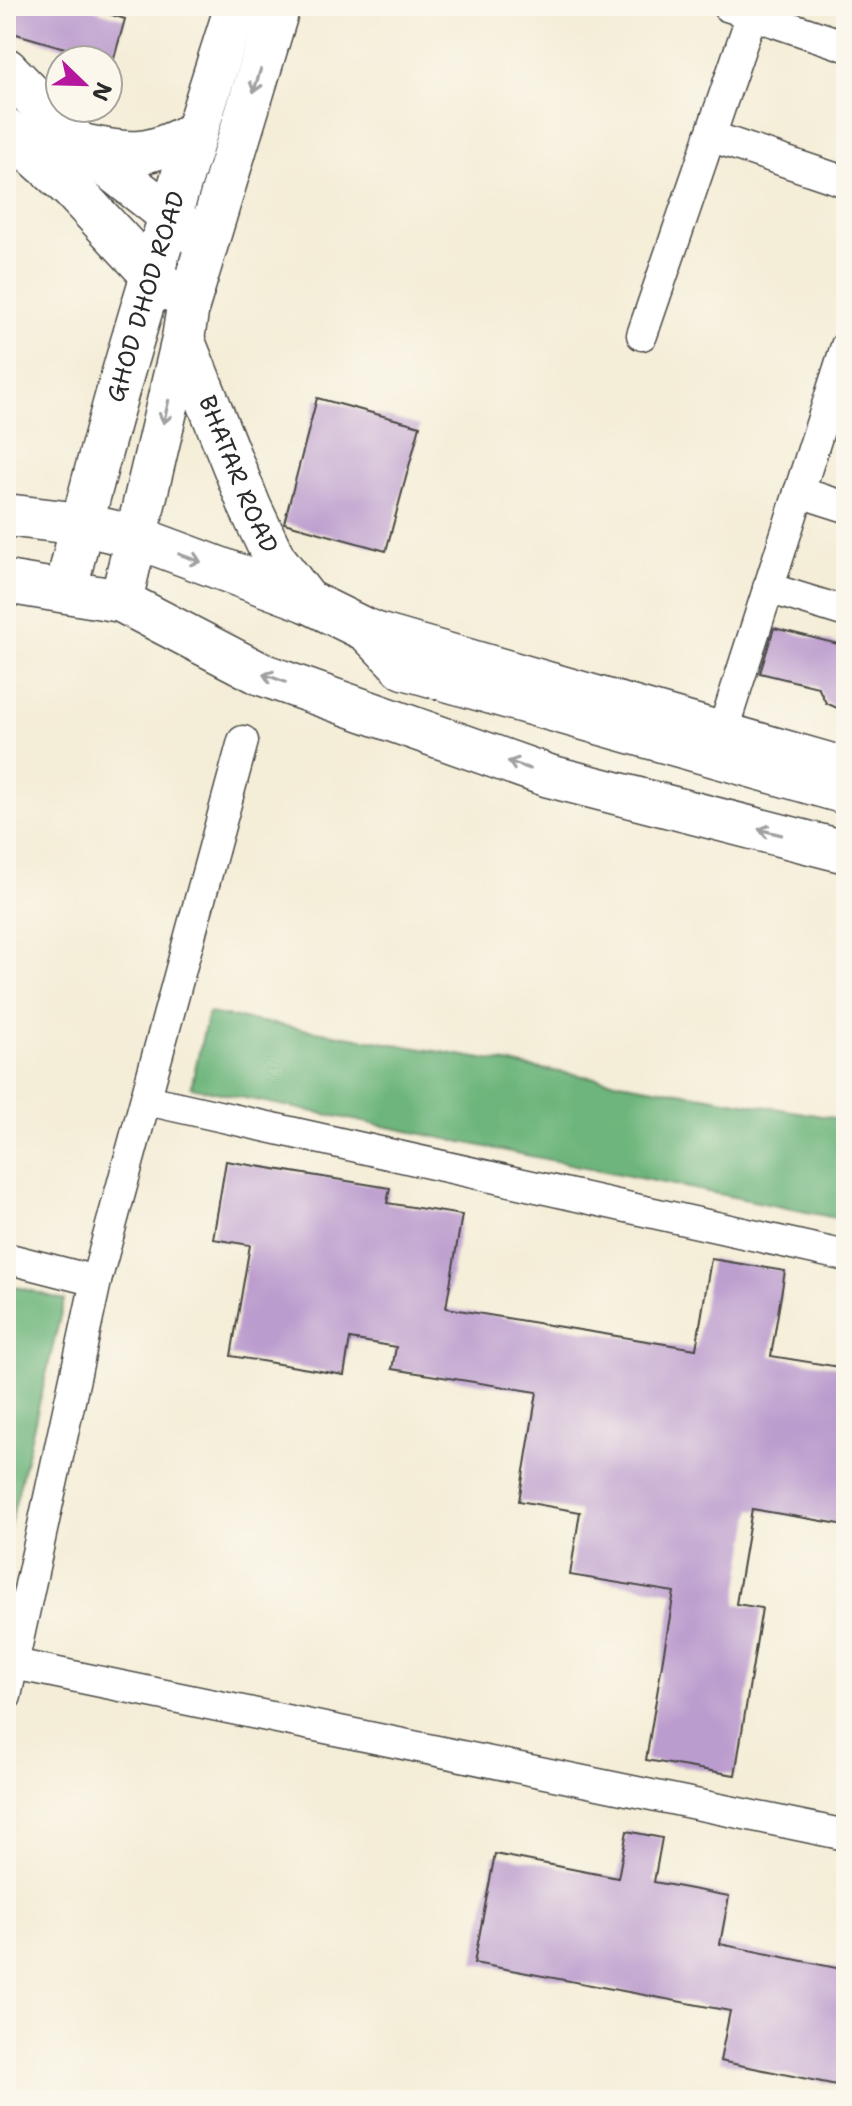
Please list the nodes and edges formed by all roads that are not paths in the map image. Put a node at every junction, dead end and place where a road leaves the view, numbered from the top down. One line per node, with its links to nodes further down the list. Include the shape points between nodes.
1 (236, 6): 7 (main road, GHOD DHOD ROAD)
2 (279, 6): 13 (main road, one-way to 13)
3 (740, 10): 4 (street); 8 (street)
4 (846, 46)
5 (6, 69): 9 (main road)
6 (6, 129): 11 (main road, BHATAR ROAD)
7 (196, 132): 9 (main road, via 144,153); 12 (main road, GHOD DHOD ROAD)
8 (710, 136): 10 (street); 16 (street)
9 (80, 145): 12 (main road)
10 (846, 182)
11 (72, 189): 14 (main road, BHATAR ROAD); 18 (main road, via 118,284 125,332)
12 (170, 218): 13 (main road); 14 (main road, GHOD DHOD ROAD)
13 (208, 243): 15 (main road)
14 (152, 275): 15 (main road, BHATAR ROAD); 18 (main road, GHOD DHOD ROAD)
15 (186, 323): 23 (main road, one-way to 23); 28 (main road, BHATAR ROAD, via 250,507 274,558)
16 (642, 335)
17 (846, 346): 19 (street)
18 (123, 377): 22 (main road, GHOD DHOD ROAD)
19 (799, 492): 20 (street); 25 (street)
20 (846, 507)
21 (6, 515): 22 (main road)
22 (81, 524): 23 (main road); 26 (main road, GHOD DHOD ROAD)
23 (136, 537): 27 (main road); 28 (main road, one-way to 28)
24 (6, 582): 26 (main road)
25 (768, 588): 29 (street); 31 (street)
26 (66, 590): 27 (main road)
27 (121, 601): 35 (main road, one-way to 27, via 549,776 261,674)
28 (307, 601): 30 (main road)
29 (846, 612)
30 (370, 632): 31 (main road); 34 (highway, via 404,667)
31 (722, 733): 33 (main road)
32 (243, 741): 36 (street)
33 (846, 769)
34 (846, 792)
35 (846, 852)
36 (147, 1100): 37 (street); 39 (street)
37 (846, 1256)
38 (6, 1258): 39 (street)
39 (96, 1281): 40 (street)
40 (14, 1664): 41 (street); 42 (street)
41 (6, 1696)
42 (846, 1835)

